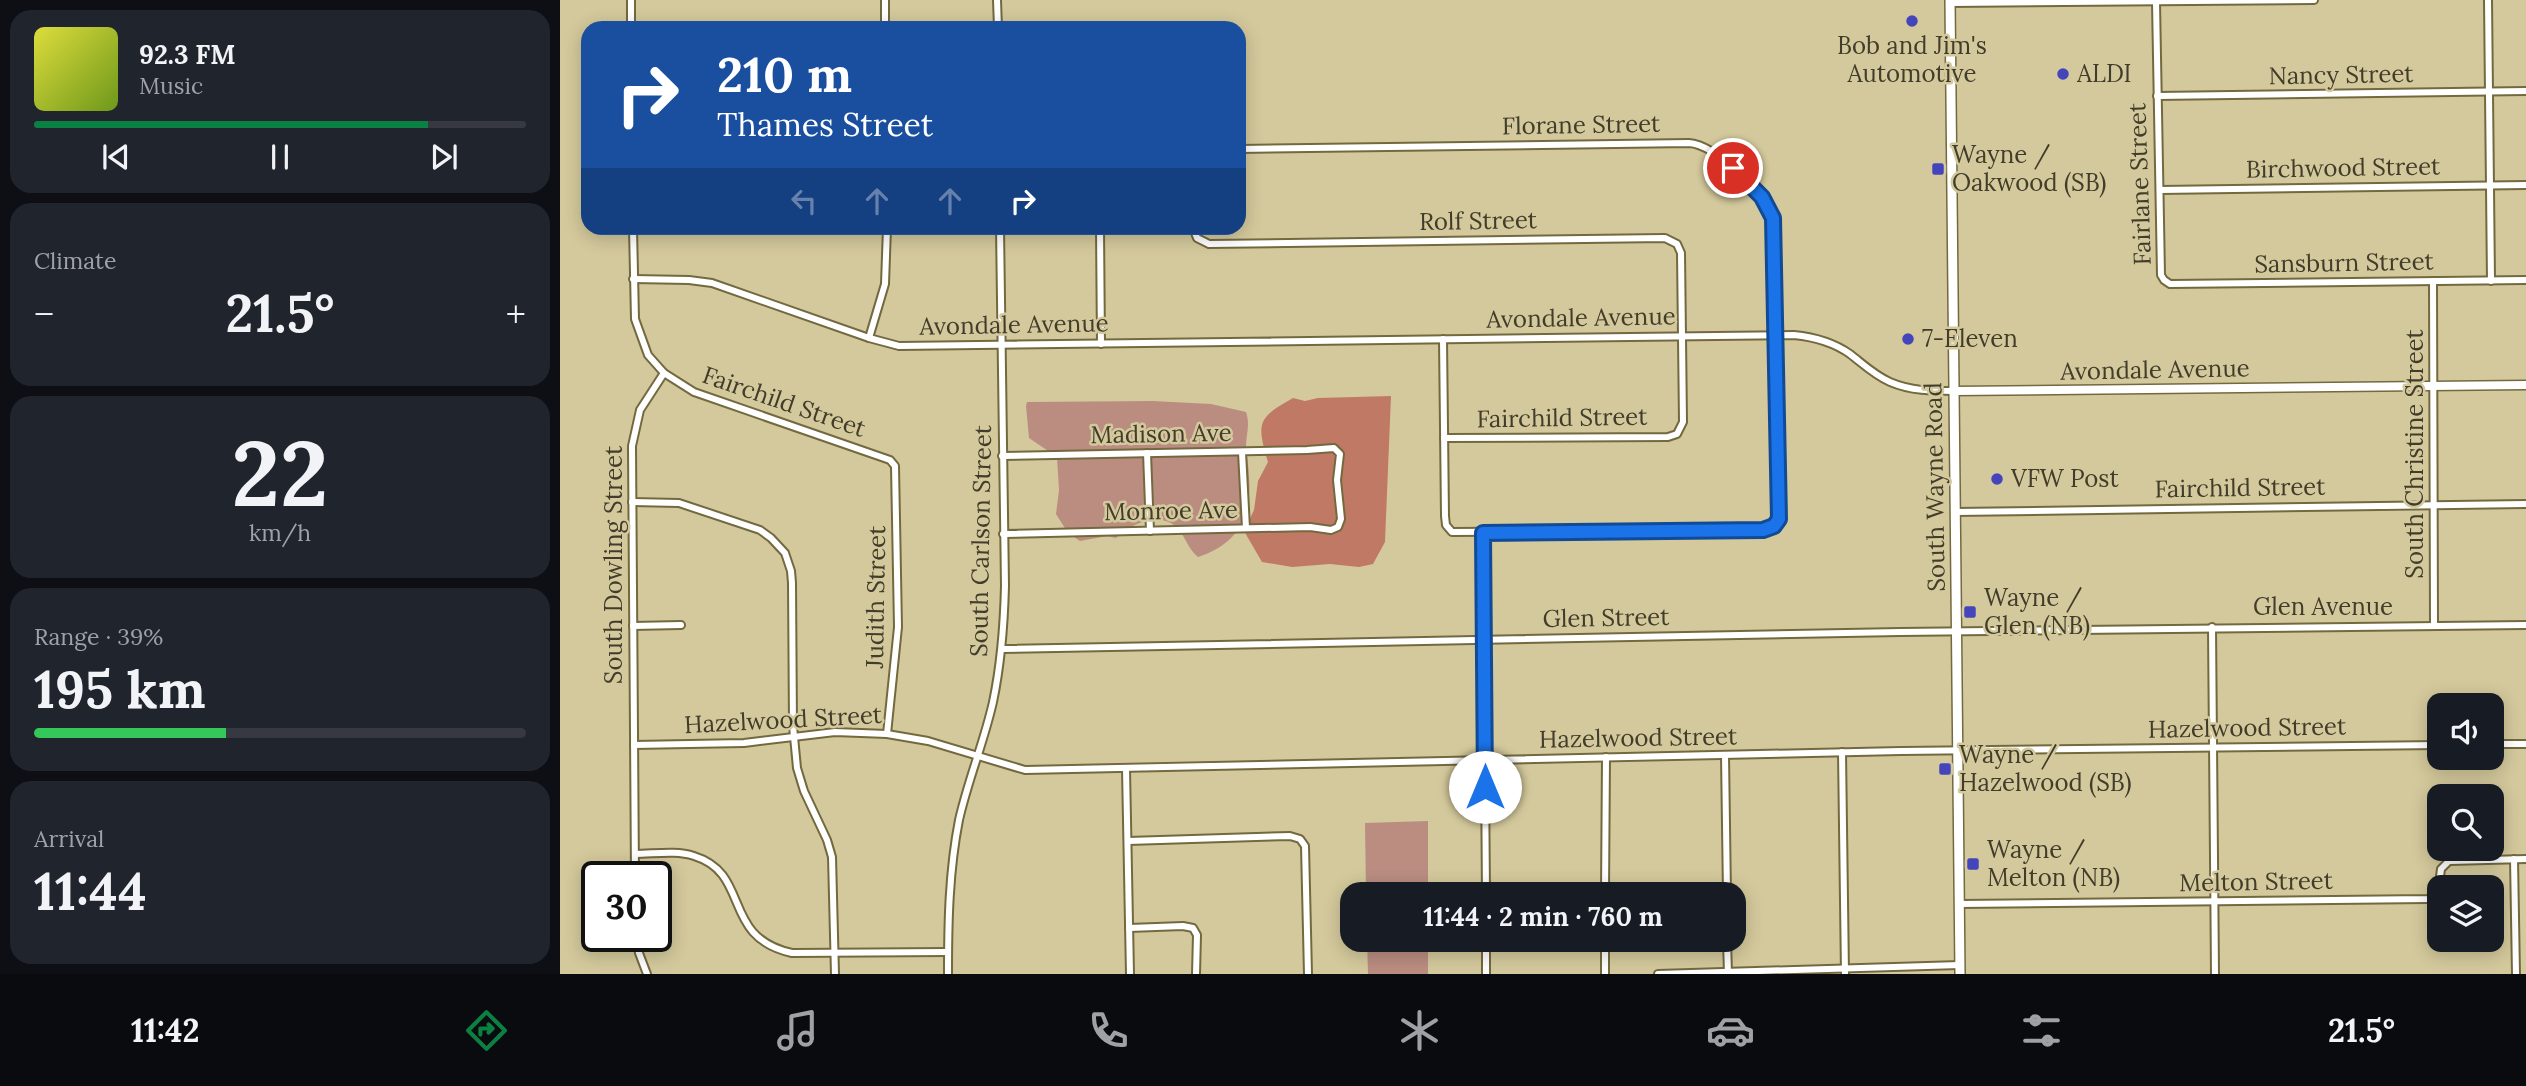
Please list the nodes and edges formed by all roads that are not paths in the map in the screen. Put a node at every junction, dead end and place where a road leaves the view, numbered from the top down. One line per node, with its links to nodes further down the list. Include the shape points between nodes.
1 (631, 0): 8 (street)
2 (885, 0): 9 (street)
3 (997, 0): 10 (street)
4 (2314, 0): 7 (street)
5 (2488, 0): 12 (street)
6 (1950, 1): 7 (street); 37 (main road, South Wayne Road)
7 (2156, 2): 13 (street, Fairlane Street)
8 (631, 21)
9 (885, 21)
10 (998, 21)
11 (2526, 91): 12 (street, Nancy Street)
12 (2489, 92): 13 (street, Nancy Street); 15 (street)
13 (2157, 96): 17 (street, Fairlane Street)
14 (1246, 149): 28 (street, Florane Street, via 1702,145 1718,154 1771,210)
15 (2490, 185): 16 (street, Birchwood Street); 17 (street, Birchwood Street); 27 (street)
16 (2526, 185)
17 (2160, 190): 24 (street, Fairlane Street)
18 (633, 235): 23 (street)
19 (887, 235): 30 (street, via 884,291)
20 (1000, 235): 33 (street, South Carlson Street)
21 (1100, 235): 32 (street)
22 (1196, 235): 29 (street, Rolf Street, via 1209,244 1665,237 1675,242 1681,253)
23 (633, 279): 30 (street, Avondale Avenue, via 712,283); 34 (street, via 638,331 648,355)
24 (2164, 280): 26 (street, Sansburn Street, via 2170,284)
25 (2526, 280): 27 (street, Sansburn Street)
26 (2433, 281): 27 (street, Sansburn Street); 35 (street, South Christine Street)
27 (2491, 281)
28 (1775, 335): 29 (street, Avondale Avenue); 37 (street, Avondale Avenue, via 1824,341 1849,353 1881,378 1904,387); 51 (street, Florane Street, via 1779,515 1772,528)
29 (1682, 336): 31 (street, Avondale Avenue); 38 (street, Rolf Street, via 1683,422)
30 (869, 338): 33 (street, Avondale Avenue, via 899,346)
31 (1443, 339): 32 (street, Avondale Avenue); 39 (street)
32 (1101, 344): 33 (street, Avondale Avenue)
33 (1002, 345): 42 (street, South Carlson Street)
34 (664, 373): 43 (street, Fairchild Street, via 694,392); 44 (street, South Dowling Street, via 636,422)
35 (2434, 386): 36 (street, Avondale Avenue); 37 (street, Avondale Avenue); 46 (street, South Christine Street)
36 (2526, 386)
37 (1954, 391): 47 (main road, South Wayne Road)
38 (1679, 432): 39 (street, Fairchild Street, via 1668,437)
39 (1444, 438): 51 (street, via 1446,525 1456,533)
40 (1242, 452): 41 (street, Madison Ave); 48 (street, Madison Ave, via 1334,448 1339,454); 49 (street)
41 (1147, 453): 42 (street, Madison Ave); 50 (street)
42 (1002, 456): 52 (street, South Carlson Street)
43 (893, 463): 61 (street, Judith Street, via 897,473 898,616)
44 (632, 502): 55 (street, South Dowling Street); 62 (street, via 689,505 760,530 785,553 792,583)
45 (2526, 504): 46 (street, Fairchild Street)
46 (2435, 505): 47 (street, Fairchild Street); 56 (street, South Christine Street)
47 (1955, 512): 58 (main road, South Wayne Road)
48 (1338, 527): 49 (street, Monroe Ave)
49 (1246, 528): 50 (street, Monroe Ave)
50 (1150, 531): 52 (street, Monroe Ave)
51 (1483, 533): 59 (street)
52 (1003, 534): 60 (street, South Carlson Street)
53 (681, 625): 55 (street)
54 (2526, 625): 56 (street, Glen Avenue)
55 (633, 626): 65 (street, South Dowling Street)
56 (2434, 626): 57 (street, Glen Avenue)
57 (2212, 627): 58 (street, Glen Street); 67 (street)
58 (1956, 631): 59 (street, Glen Street); 68 (main road, South Wayne Road)
59 (1484, 640): 60 (street, Glen Street); 73 (street)
60 (1002, 649): 71 (street, South Carlson Street, via 993,703)
61 (887, 734): 62 (street, Hazelwood Street, via 835,732); 71 (street, Hazelwood Street)
62 (794, 737): 65 (street, Hazelwood Street); 91 (street, via 804,792 832,857)
63 (2504, 744): 64 (street)
64 (2526, 744)
65 (634, 745): 76 (street, South Dowling Street)
66 (2427, 745): 67 (street, Hazelwood Street)
67 (2214, 747): 68 (street, Hazelwood Street); 83 (street)
68 (1958, 750): 69 (street, Hazelwood Street); 84 (main road, South Wayne Road)
69 (1842, 752): 70 (street, Hazelwood Street); 93 (street)
70 (1725, 755): 72 (street, Hazelwood Street); 82 (street)
71 (977, 756): 74 (street, Hazelwood Street, via 1018,770); 87 (street, South Carlson Street, via 954,850)
72 (1605, 757): 73 (street, Hazelwood Street); 81 (street)
73 (1485, 761): 74 (street, Hazelwood Street); 80 (street)
74 (1126, 769): 75 (street)
75 (1128, 841): 85 (street); 100 (street, via 1290,836 1302,840)
76 (635, 854): 79 (street, South Dowling Street); 91 (street, via 684,854 704,859 726,879 746,924 762,942 792,953)
77 (2514, 859): 78 (street, Melton Street); 83 (street, Melton Street, via 2449,861 2441,869 2438,892 2428,899); 105 (street)
78 (2526, 859)
79 (635, 861)
80 (1486, 882)
81 (1605, 882)
82 (1727, 882)
83 (2215, 901): 84 (street, Melton Street); 104 (street)
84 (1959, 904): 92 (main road, South Wayne Road)
85 (1129, 928): 98 (street); 99 (street, via 1193,929 1197,935)
86 (639, 952): 95 (street)
87 (948, 952): 91 (street); 97 (street, South Carlson Street)
88 (1486, 952): 101 (street)
89 (1605, 952): 102 (street)
90 (1727, 952): 94 (street)
91 (834, 953): 96 (street)
92 (1960, 970): 93 (street)
93 (1845, 972): 94 (street)
94 (1728, 973): 103 (street)
95 (648, 974)
96 (835, 974)
97 (948, 974)
98 (1130, 974)
99 (1196, 974)
100 (1308, 974)
101 (1486, 974)
102 (1605, 974)
103 (1658, 974)
104 (2216, 974)
105 (2516, 974)

